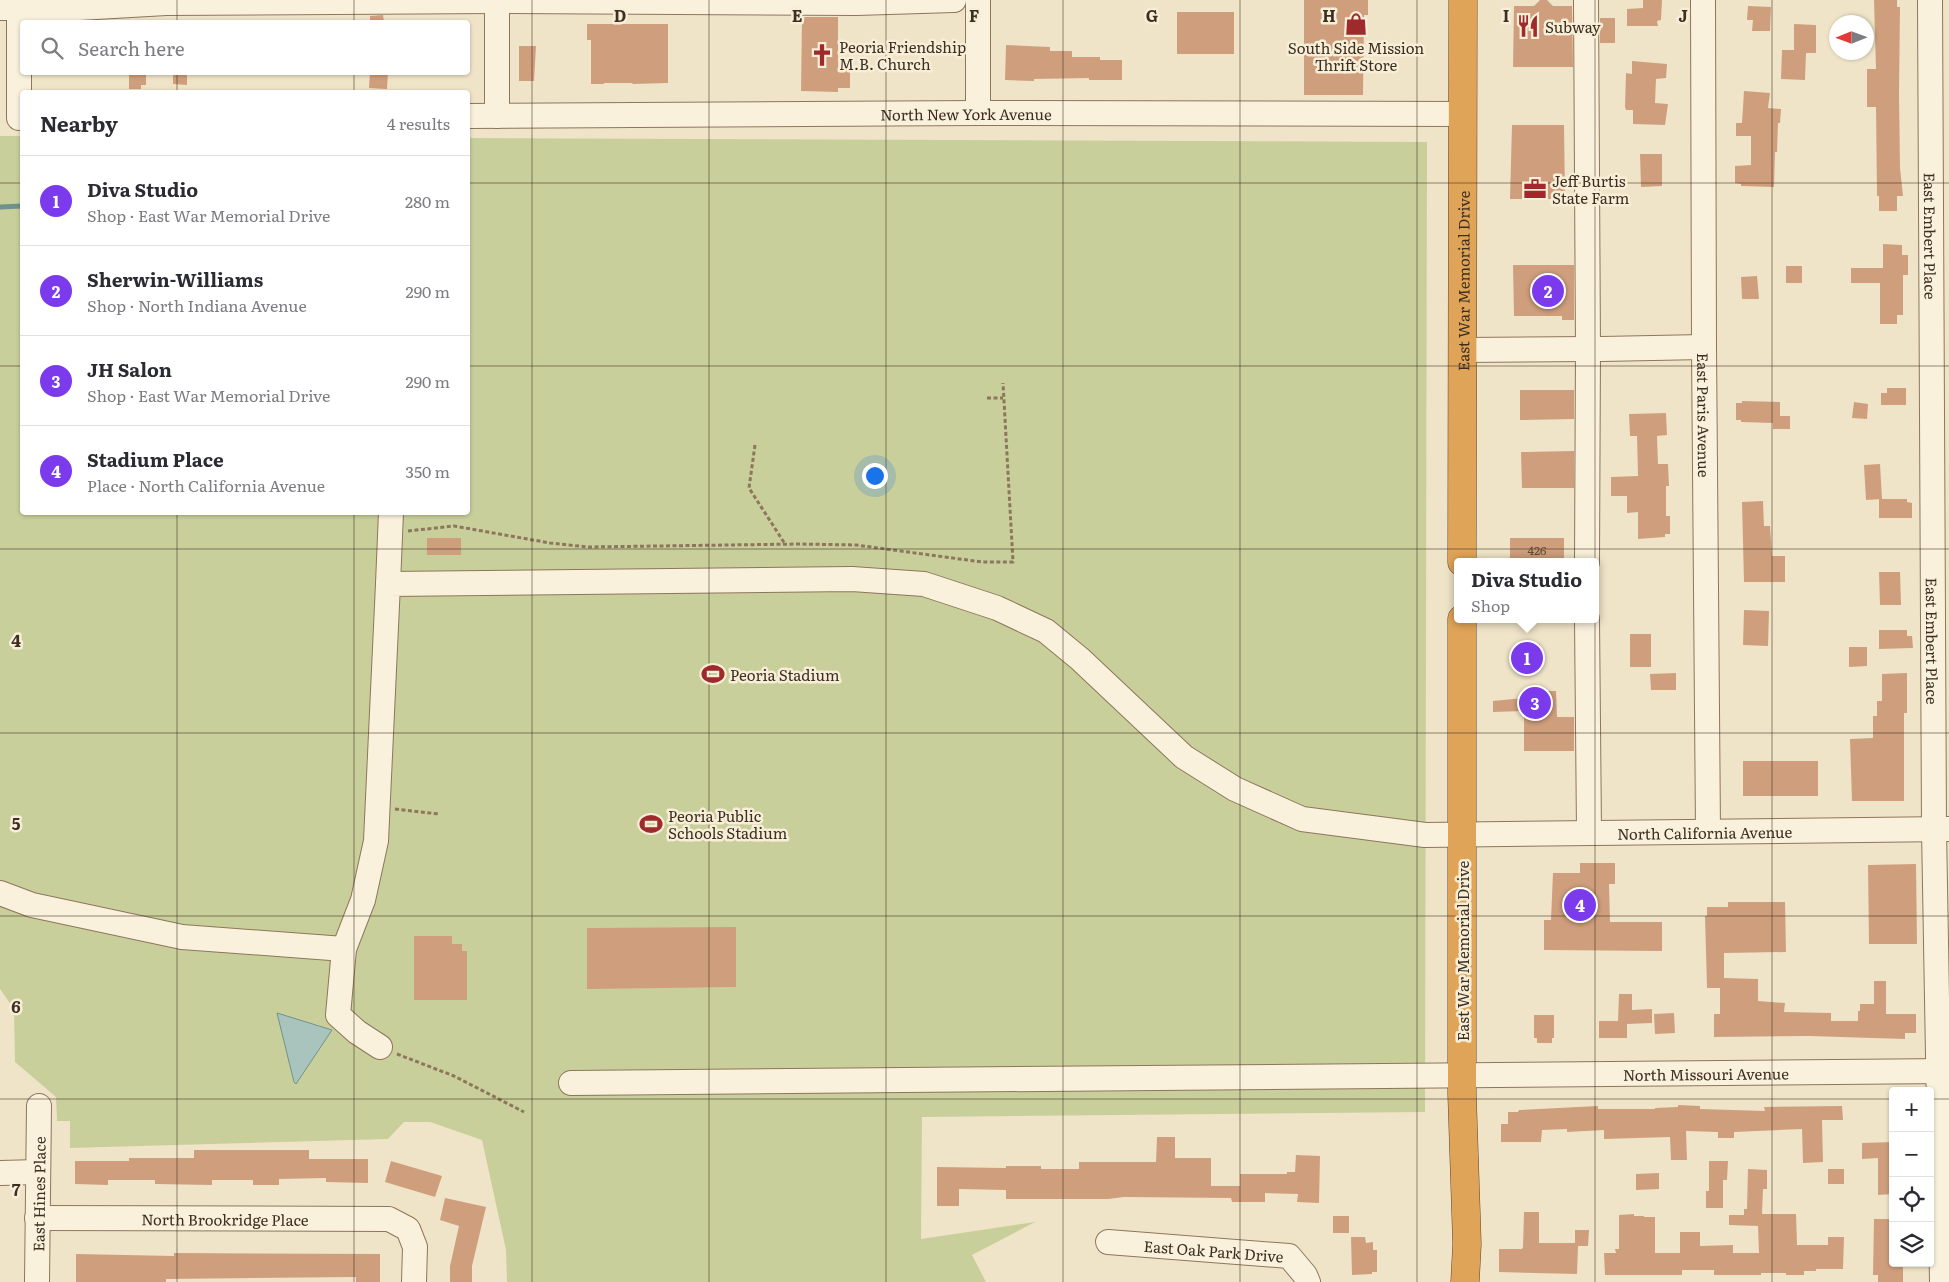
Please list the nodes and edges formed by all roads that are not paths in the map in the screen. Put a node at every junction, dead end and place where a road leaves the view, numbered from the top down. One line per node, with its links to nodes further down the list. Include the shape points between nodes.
1 (954, 0): 7 (street)
2 (978, 0): 9 (street)
3 (1463, 0): 10 (highway, East War Memorial Drive)
4 (1586, 0): 15 (street)
5 (1703, 0): 14 (street, East Paris Avenue)
6 (1930, 0): 23 (street, East Embert Place)
7 (497, 1): 8 (street, via 166,3 79,8); 12 (street)
8 (12, 5): 13 (street)
9 (978, 114): 10 (street, North New York Avenue); 12 (street, North New York Avenue)
10 (1463, 114): 16 (highway, East War Memorial Drive)
11 (470, 116): 12 (street, North New York Avenue)
12 (498, 116)
13 (14, 118)
14 (1704, 347): 15 (street); 24 (street, East Paris Avenue)
15 (1594, 349): 16 (street); 19 (street)
16 (1462, 350): 18 (highway, East War Memorial Drive)
17 (391, 523): 20 (street)
18 (1462, 558)
19 (1586, 558)
20 (388, 584): 26 (street, North California Avenue, via 852,579 924,584 997,608 1046,631 1184,757 1235,789 1302,819 1425,835); 28 (street, via 376,840 363,900)
21 (1462, 623): 26 (highway, East War Memorial Drive)
22 (1587, 623): 25 (street)
23 (1942, 829): 24 (street, North California Avenue); 30 (street, East Embert Place)
24 (1708, 831): 25 (street, North California Avenue)
25 (1589, 832): 26 (street, North California Avenue)
26 (1462, 834): 31 (highway, East War Memorial Drive)
27 (0, 893): 28 (street, via 32,905 182,937)
28 (344, 949): 29 (street, via 338,1015)
29 (380, 1047)
30 (1944, 1071): 31 (street, North Missouri Avenue); 42 (street, East Embert Place)
31 (1462, 1074): 32 (street, North Missouri Avenue); 41 (highway, East War Memorial Drive, via 1467,1244)
32 (571, 1084)
33 (39, 1106): 34 (street, East Hines Place)
34 (38, 1172): 35 (street); 36 (street, East Hines Place)
35 (0, 1173)
36 (37, 1218): 38 (street, East Hines Place); 39 (street, North Brookridge Place, via 389,1219 408,1229 415,1247)
37 (1108, 1242): 40 (street, East Oak Park Drive, via 1288,1256)
38 (37, 1282)
39 (414, 1282)
40 (1308, 1282)
41 (1465, 1282)
42 (1942, 1282)

